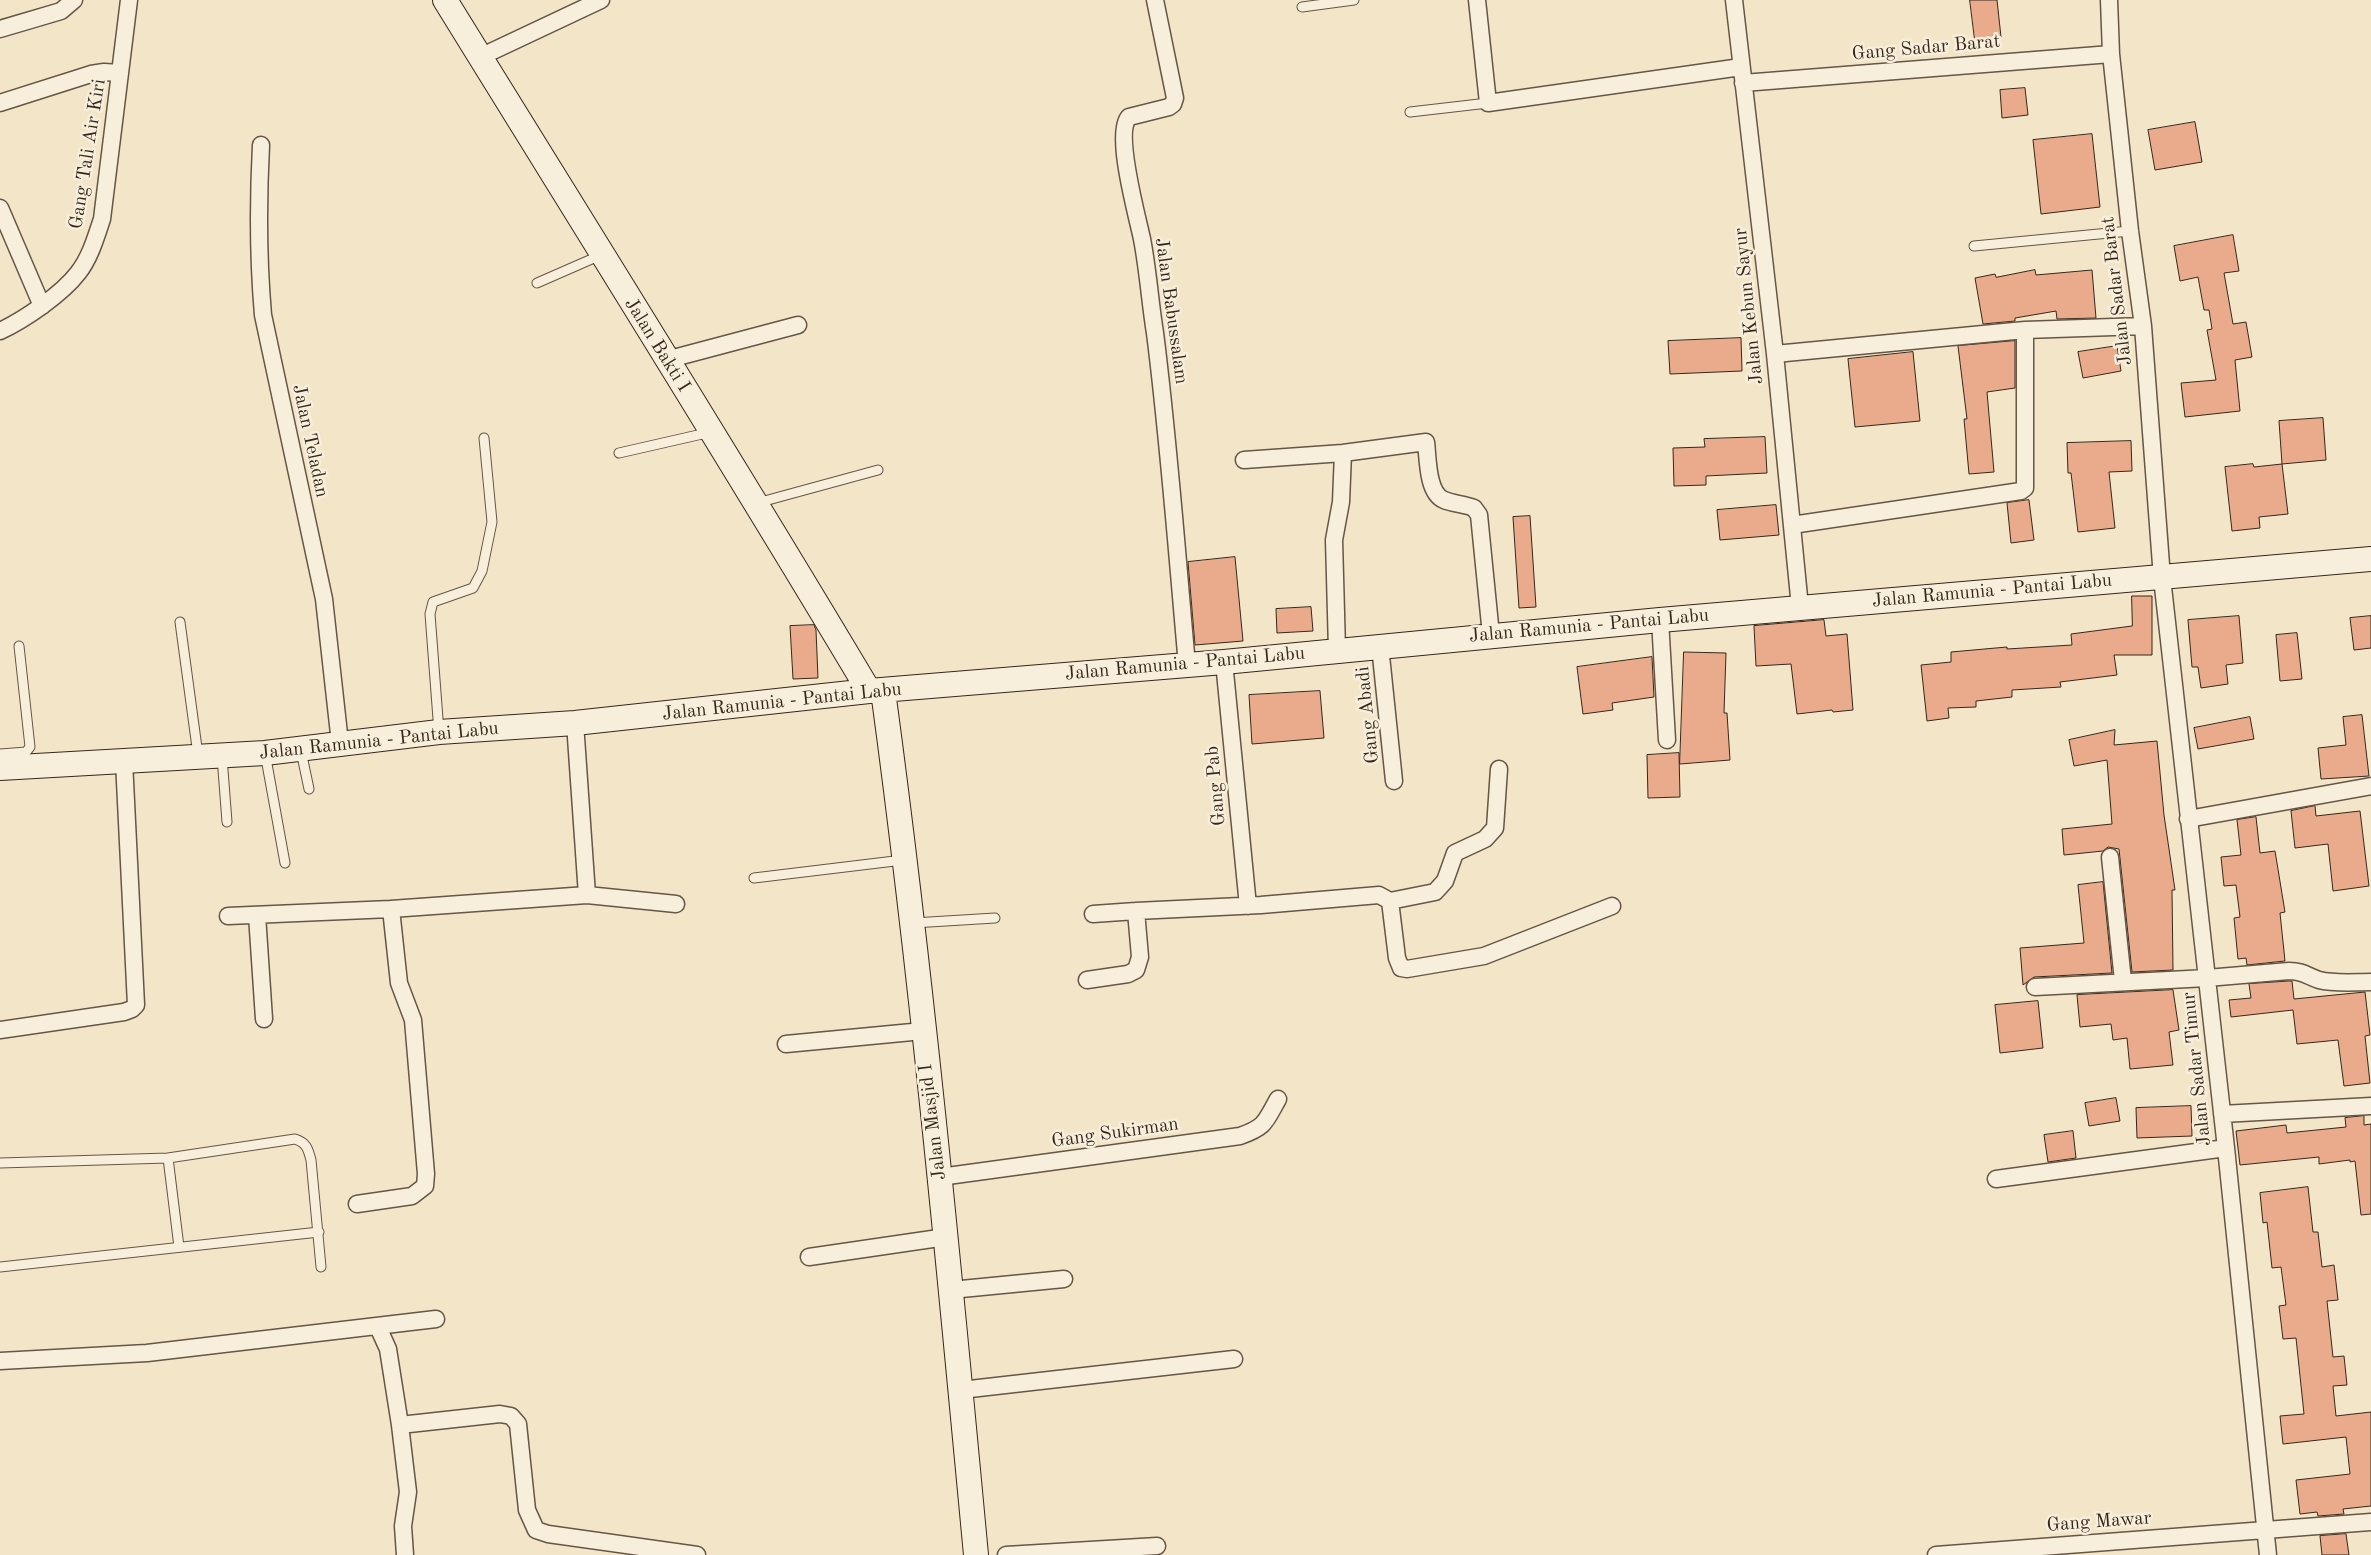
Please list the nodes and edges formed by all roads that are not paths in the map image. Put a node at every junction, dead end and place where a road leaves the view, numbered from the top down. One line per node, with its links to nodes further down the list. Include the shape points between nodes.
1 (74, 0): 11 (street, via 61,11)
2 (129, 0): 14 (street, Gang Tali Air Kiri)
3 (445, 0): 13 (main road, Jalan Bakti I)
4 (601, 0): 13 (street)
5 (1155, 0): 50 (street, Jalan Babussalam, via 1175,98 1169,107 1129,117 1123,132 1142,239 1166,421)
6 (1354, 0): 10 (lane)
7 (1477, 0): 17 (street)
8 (1734, 0): 15 (street, Jalan Kebun Sayur)
9 (2109, 0): 12 (street, Jalan Sadar Barat)
10 (1302, 6)
11 (0, 29)
12 (2111, 54): 15 (street, Gang Sadar Barat); 21 (street, Jalan Sadar Barat)
13 (480, 57): 23 (main road, Jalan Bakti I)
14 (113, 72): 16 (street, via 91,74); 25 (street, Gang Tali Air Kiri, via 102,220 79,273)
15 (1742, 75): 17 (street, Gang Sadar Barat); 30 (street, Jalan Kebun Sayur)
16 (0, 103)
17 (1488, 103): 18 (lane)
18 (1410, 112)
19 (261, 146): 55 (street, Jalan Teladan, via 258,208 263,315 324,599)
20 (0, 208): 25 (street)
21 (2130, 231): 22 (lane); 27 (street, Jalan Sadar Barat)
22 (1974, 246)
23 (602, 255): 24 (lane); 31 (main road, Jalan Bakti I)
24 (537, 283)
25 (42, 306): 29 (street, Gang Tali Air Kiri)
26 (798, 325): 31 (street)
27 (2143, 326): 28 (street); 41 (street, Jalan Sadar Barat)
28 (2025, 330): 30 (street); 39 (street, via 2025,488)
29 (0, 331)
30 (1775, 354): 39 (street, Jalan Kebun Sayur)
31 (666, 360): 32 (main road, Jalan Bakti I)
32 (712, 432): 34 (lane); 38 (main road, Jalan Bakti I)
33 (484, 438): 53 (lane, via 492,522 482,571 473,588 433,602 430,614)
34 (619, 453)
35 (1344, 453): 36 (street); 45 (street, via 1426,442 1436,494 1442,499 1474,508 1479,515); 48 (street, via 1341,502 1334,540)
36 (1244, 460)
37 (878, 470): 38 (lane)
38 (757, 503): 51 (main road, Jalan Bakti I)
39 (1792, 525): 42 (street, Jalan Kebun Sayur)
40 (2371, 559): 41 (main road, Jalan Ramunia - Pantai Labu)
41 (2162, 578): 42 (main road, Jalan Ramunia - Pantai Labu); 66 (street, Jalan Sadar Timur)
42 (1800, 607): 43 (main road, Jalan Ramunia - Pantai Labu)
43 (1660, 620): 45 (main road, Jalan Ramunia - Pantai Labu); 54 (street)
44 (180, 622): 59 (lane)
45 (1491, 635): 47 (main road, Jalan Ramunia - Pantai Labu)
46 (19, 646): 58 (lane, via 30,747 26,752)
47 (1380, 646): 48 (main road, Jalan Ramunia - Pantai Labu); 63 (street, Gang Abadi)
48 (1338, 650): 49 (main road, Jalan Ramunia - Pantai Labu)
49 (1224, 662): 50 (main road, Jalan Ramunia - Pantai Labu); 75 (street, Gang Pab)
50 (1187, 665): 51 (main road, Jalan Ramunia - Pantai Labu)
51 (876, 691): 52 (main road, Jalan Ramunia - Pantai Labu); 69 (main road, Jalan Masjid I)
52 (575, 723): 53 (main road, Jalan Ramunia - Pantai Labu); 72 (street)
53 (439, 732): 55 (main road, Jalan Ramunia - Pantai Labu)
54 (1667, 740)
55 (340, 743): 56 (main road, Jalan Ramunia - Pantai Labu)
56 (300, 748): 57 (main road, Jalan Ramunia - Pantai Labu); 65 (lane)
57 (265, 753): 59 (main road, Jalan Ramunia - Pantai Labu); 70 (lane)
58 (0, 754)
59 (210, 757): 60 (main road, Jalan Ramunia - Pantai Labu); 67 (lane)
60 (124, 762): 61 (main road, Jalan Ramunia - Pantai Labu); 90 (street, via 136,1005 124,1012)
61 (0, 768)
62 (1500, 769): 73 (street, via 1497,820 1490,835 1456,853 1445,881 1435,892)
63 (1394, 781)
64 (2371, 786): 66 (street)
65 (309, 789)
66 (2188, 819): 84 (street, Jalan Sadar Timur)
67 (227, 822)
68 (2110, 857): 86 (street)
69 (906, 860): 71 (lane); 83 (main road, Jalan Masjid I)
70 (285, 863)
71 (754, 878)
72 (587, 895): 74 (street); 77 (street)
73 (1390, 901): 75 (street, via 1379,895); 76 (street, via 1397,958 1401,968 1407,969 1484,956)
74 (676, 904)
75 (1248, 906): 78 (street)
76 (1612, 906)
77 (390, 909): 80 (street); 101 (street, via 399,983 412,1020 425,1186 412,1196)
78 (1136, 910): 79 (street); 85 (street, via 1140,957 1136,970)
79 (1093, 914)
80 (257, 915): 81 (street); 89 (street)
81 (228, 916)
82 (995, 918): 83 (lane)
83 (910, 924): 91 (main road, Jalan Masjid I)
84 (2207, 978): 86 (street); 87 (street, via 2289,970 2332,982); 95 (street, Jalan Sadar Timur)
85 (1087, 980)
86 (2123, 981): 88 (street)
87 (2371, 982)
88 (2035, 987)
89 (264, 1019)
90 (0, 1030)
91 (923, 1031): 92 (street); 99 (main road, Jalan Masjid I)
92 (786, 1044)
93 (1278, 1098): 99 (street, Gang Sukirman, via 1263,1126 1240,1136)
94 (2371, 1106): 95 (street)
95 (2222, 1114): 96 (street, Jalan Sadar Timur)
96 (2226, 1148): 100 (street); 117 (street, Jalan Sadar Timur)
97 (168, 1158): 98 (lane); 102 (lane, via 295,1139 301,1141 307,1146 311,1160); 104 (lane)
98 (0, 1164)
99 (940, 1177): 103 (main road, Jalan Masjid I)
100 (1996, 1179)
101 (357, 1204)
102 (318, 1232): 104 (lane); 107 (lane)
103 (946, 1237): 105 (street); 109 (main road, Jalan Masjid I)
104 (179, 1247): 106 (lane)
105 (809, 1256)
106 (0, 1267)
107 (321, 1267)
108 (1064, 1279): 109 (street)
109 (952, 1290): 114 (main road, Jalan Masjid I)
110 (436, 1319): 111 (street)
111 (378, 1327): 113 (street, via 147,1353); 115 (street, via 388,1349)
112 (1234, 1360): 114 (street)
113 (0, 1361)
114 (961, 1390): 121 (main road, Jalan Masjid I)
115 (400, 1425): 119 (street, via 408,1492 403,1526); 120 (street, via 500,1414 511,1416 518,1424 527,1510 536,1530)
116 (2371, 1522): 117 (street, Gang Mawar)
117 (2266, 1529): 123 (street, Gang Mawar); 124 (street, Jalan Sadar Timur)
118 (1157, 1546): 122 (street)
119 (405, 1555)
120 (697, 1555)
121 (976, 1555)
122 (1006, 1555)
123 (1936, 1555)
124 (2268, 1555)

